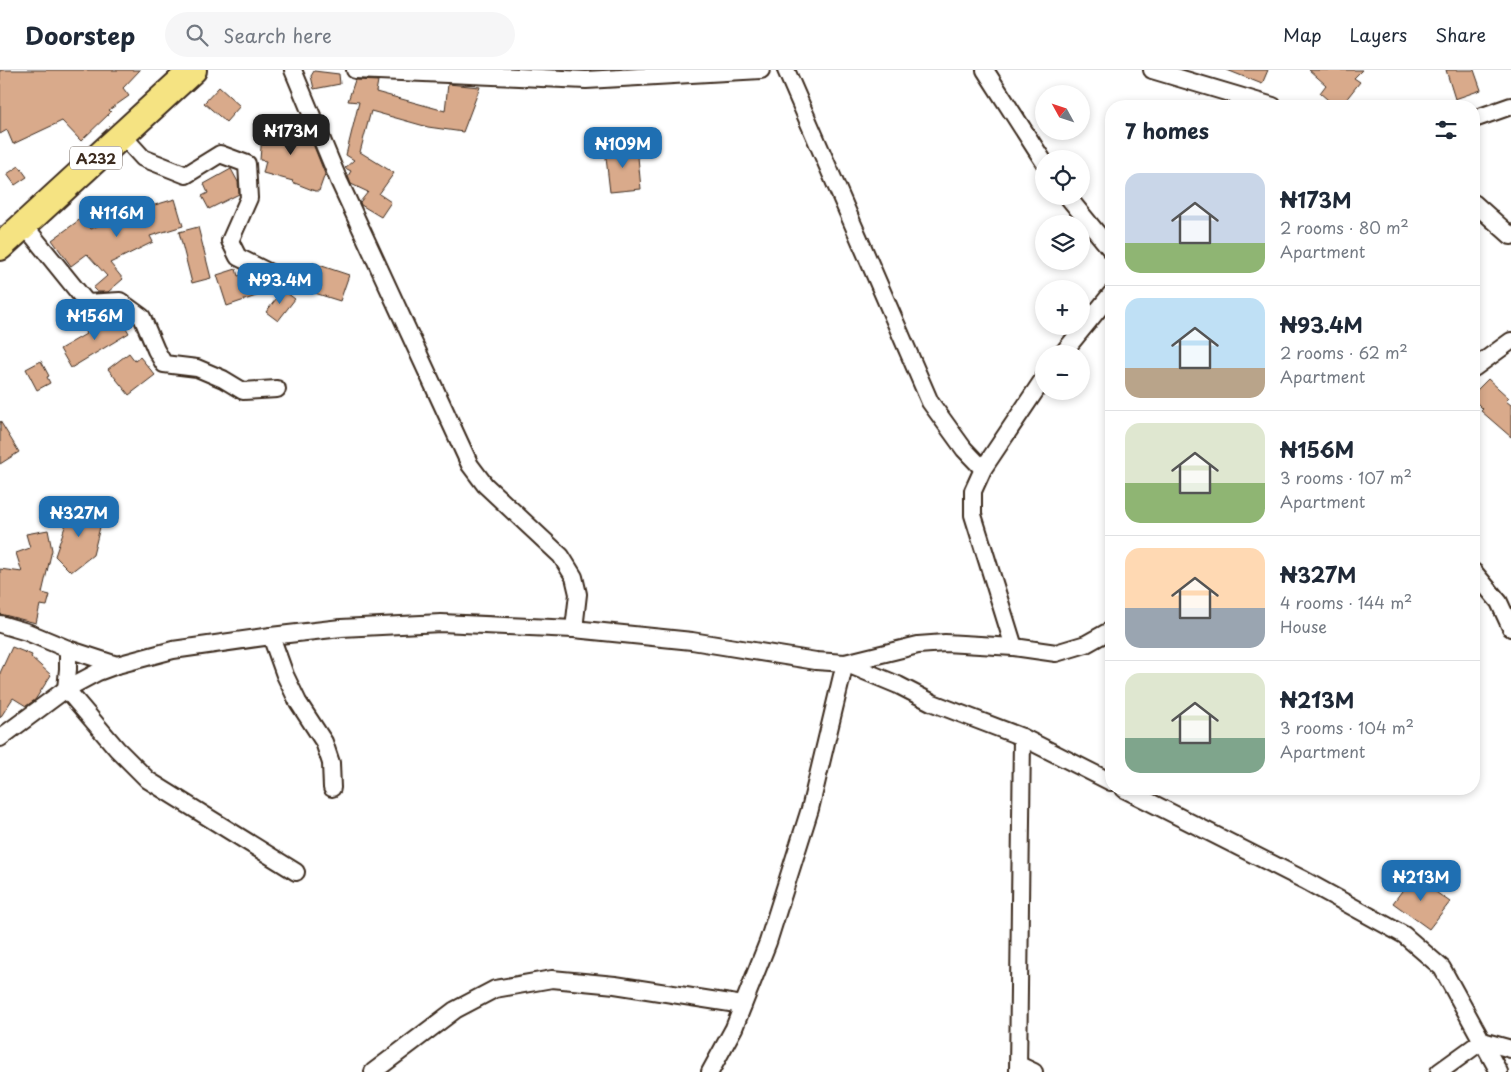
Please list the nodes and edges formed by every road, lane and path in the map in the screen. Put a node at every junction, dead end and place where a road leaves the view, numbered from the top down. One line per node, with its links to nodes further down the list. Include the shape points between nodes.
1 (192, 70): 11 (main road, A232)
2 (293, 70): 30 (street, via 470,465 485,485 562,556 574,577 578,594)
3 (355, 70): 4 (street, via 586,80)
4 (760, 70)
5 (786, 70): 26 (street, via 930,402)
6 (985, 70): 12 (street)
7 (1152, 70): 8 (street)
8 (1253, 100)
9 (1511, 106): 10 (street)
10 (1480, 117)
11 (122, 134): 15 (main road, A232); 19 (street, via 143,158 186,175 220,154 248,164 249,198 230,240 238,257)
12 (1036, 150)
13 (1075, 205): 17 (street)
14 (1480, 208): 16 (street)
15 (24, 225): 18 (main road, A232); 24 (street, via 87,303 120,301 142,317 164,364 196,368 243,391)
16 (1511, 236)
17 (1105, 242)
18 (0, 247)
19 (272, 274)
20 (1105, 301): 22 (street)
21 (1511, 341): 23 (street)
22 (1069, 345)
23 (1480, 364)
24 (277, 389)
25 (1035, 391): 26 (street)
26 (983, 469): 33 (street, via 973,491 973,515)
27 (1480, 579): 29 (street, via 1499,602)
28 (0, 624): 34 (street)
29 (1511, 628)
30 (574, 629): 32 (street, via 441,623 341,628); 35 (street, via 692,641)
31 (1105, 633): 33 (street, via 1086,644 1056,653)
32 (271, 636): 36 (street, via 173,650); 41 (street, via 298,702 324,742 331,763)
33 (1014, 647): 35 (street, via 945,643)
34 (68, 649): 36 (street); 37 (street)
35 (844, 663): 38 (street, via 933,703); 44 (street, via 810,809 768,942)
36 (117, 665): 37 (street)
37 (66, 689): 39 (street); 43 (street, via 148,780)
38 (1022, 737): 40 (street); 47 (street)
39 (0, 738)
40 (1105, 779)
41 (332, 788)
42 (1136, 795): 45 (street, via 1404,935 1442,968)
43 (296, 872)
44 (743, 1005): 48 (street, via 615,985 552,979 505,987 455,1010); 49 (street)
45 (1482, 1041): 46 (street); 51 (street); 52 (street)
46 (1511, 1049)
47 (1019, 1068): 50 (street)
48 (373, 1072)
49 (710, 1072)
50 (1034, 1072)
51 (1439, 1072)
52 (1499, 1072)

